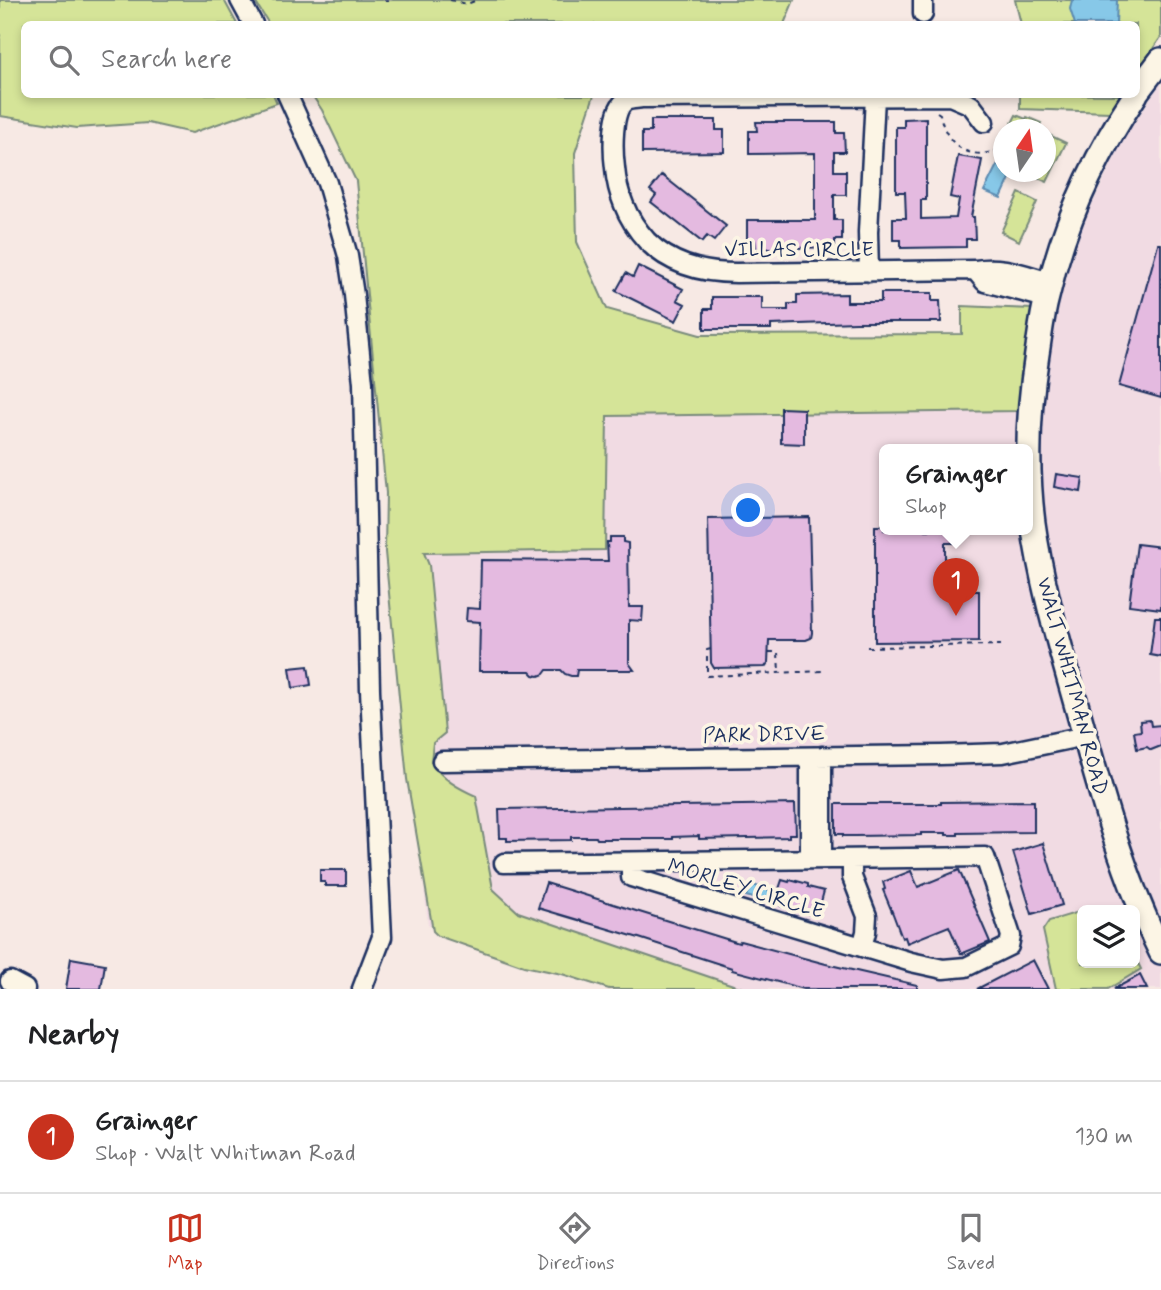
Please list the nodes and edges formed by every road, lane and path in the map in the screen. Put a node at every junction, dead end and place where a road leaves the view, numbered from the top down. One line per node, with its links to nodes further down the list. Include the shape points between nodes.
1 (240, 0): 4 (street)
2 (450, 0): 3 (path, via 467,4)
3 (477, 0)
4 (251, 21)
5 (1161, 60): 6 (main road, WALT WHITMAN ROAD)
6 (1140, 89)
7 (289, 98): 35 (street, via 327,183 348,256 363,383 382,937)
8 (758, 98): 16 (street, VILLAS CIRCLE, via 642,99 625,101 618,108 614,167 634,225 648,242 681,264 716,273)
9 (875, 98): 16 (street)
10 (888, 98): 13 (street, VILLAS CIRCLE)
11 (955, 98): 14 (street, VILLAS CIRCLE, via 971,105)
12 (1134, 98): 17 (main road, WALT WHITMAN ROAD, via 1084,187)
13 (928, 101): 15 (path, via 940,114 950,140 961,149 974,154)
14 (984, 122)
15 (993, 151)
16 (869, 272): 17 (street, VILLAS CIRCLE, via 1001,268)
17 (1048, 290): 18 (main road, WALT WHITMAN ROAD, via 1030,406)
18 (1029, 444)
19 (1033, 521): 26 (main road, WALT WHITMAN ROAD, via 1041,574)
20 (1001, 645): 21 (path)
21 (867, 647)
22 (711, 649): 25 (path, via 707,650 707,676)
23 (769, 652): 25 (path, via 779,652)
24 (822, 671): 25 (path)
25 (779, 674)
26 (1085, 736): 27 (street, PARK DRIVE, via 1003,753); 34 (main road, WALT WHITMAN ROAD, via 1126,874)
27 (816, 757): 28 (street, PARK DRIVE); 29 (street)
28 (442, 761)
29 (816, 859): 30 (street, MORLEY CIRCLE); 31 (street, MORLEY CIRCLE)
30 (852, 859): 33 (street, MORLEY CIRCLE, via 852,877 867,916); 33 (street, MORLEY CIRCLE, via 985,857 1011,936 1009,946 966,967 943,969)
31 (631, 862): 32 (street, MORLEY CIRCLE); 33 (street, MORLEY CIRCLE, via 631,877)
32 (503, 863)
33 (862, 947)
34 (1161, 952)
35 (362, 989)

